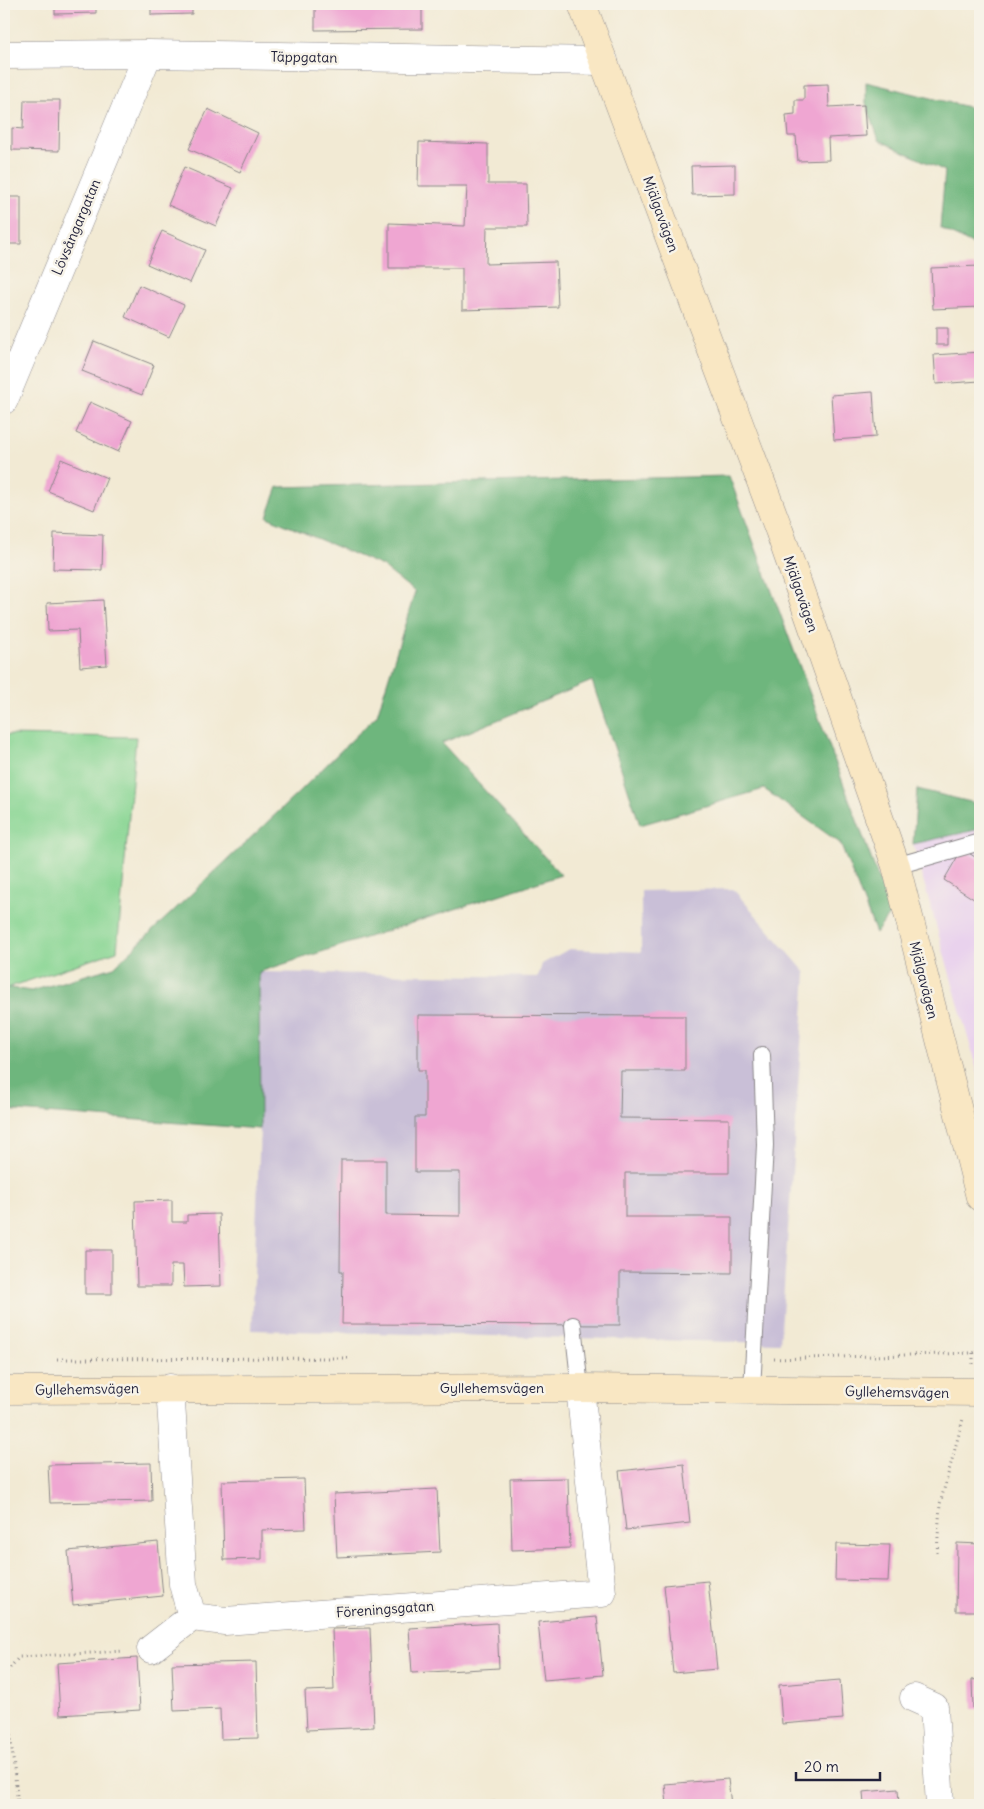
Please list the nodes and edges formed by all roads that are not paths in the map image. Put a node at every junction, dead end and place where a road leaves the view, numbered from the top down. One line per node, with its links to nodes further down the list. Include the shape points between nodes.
1 (582, 4): 4 (street, Mjälgavägen)
2 (148, 54): 3 (street, Täppgatan); 4 (street, Täppgatan); 5 (street, Lövsångargatan)
3 (4, 55)
4 (604, 61): 7 (street, Mjälgavägen, via 779,530)
5 (4, 400)
6 (980, 842): 7 (lane)
7 (896, 866): 9 (street, Mjälgavägen)
8 (762, 1055): 14 (lane, via 765,1145)
9 (978, 1179)
10 (573, 1325): 12 (lane)
11 (170, 1388): 12 (street, Gyllehemsvägen); 13 (street, Gyllehemsvägen); 16 (street, via 183,1584)
12 (580, 1388): 14 (street, Gyllehemsvägen); 16 (street, Föreningsgatan, via 602,1593 225,1622)
13 (4, 1390)
14 (752, 1390): 15 (street, Gyllehemsvägen)
15 (975, 1392)
16 (192, 1617): 17 (street)
17 (151, 1650)
18 (914, 1698): 19 (street, via 934,1707)
19 (940, 1805)

